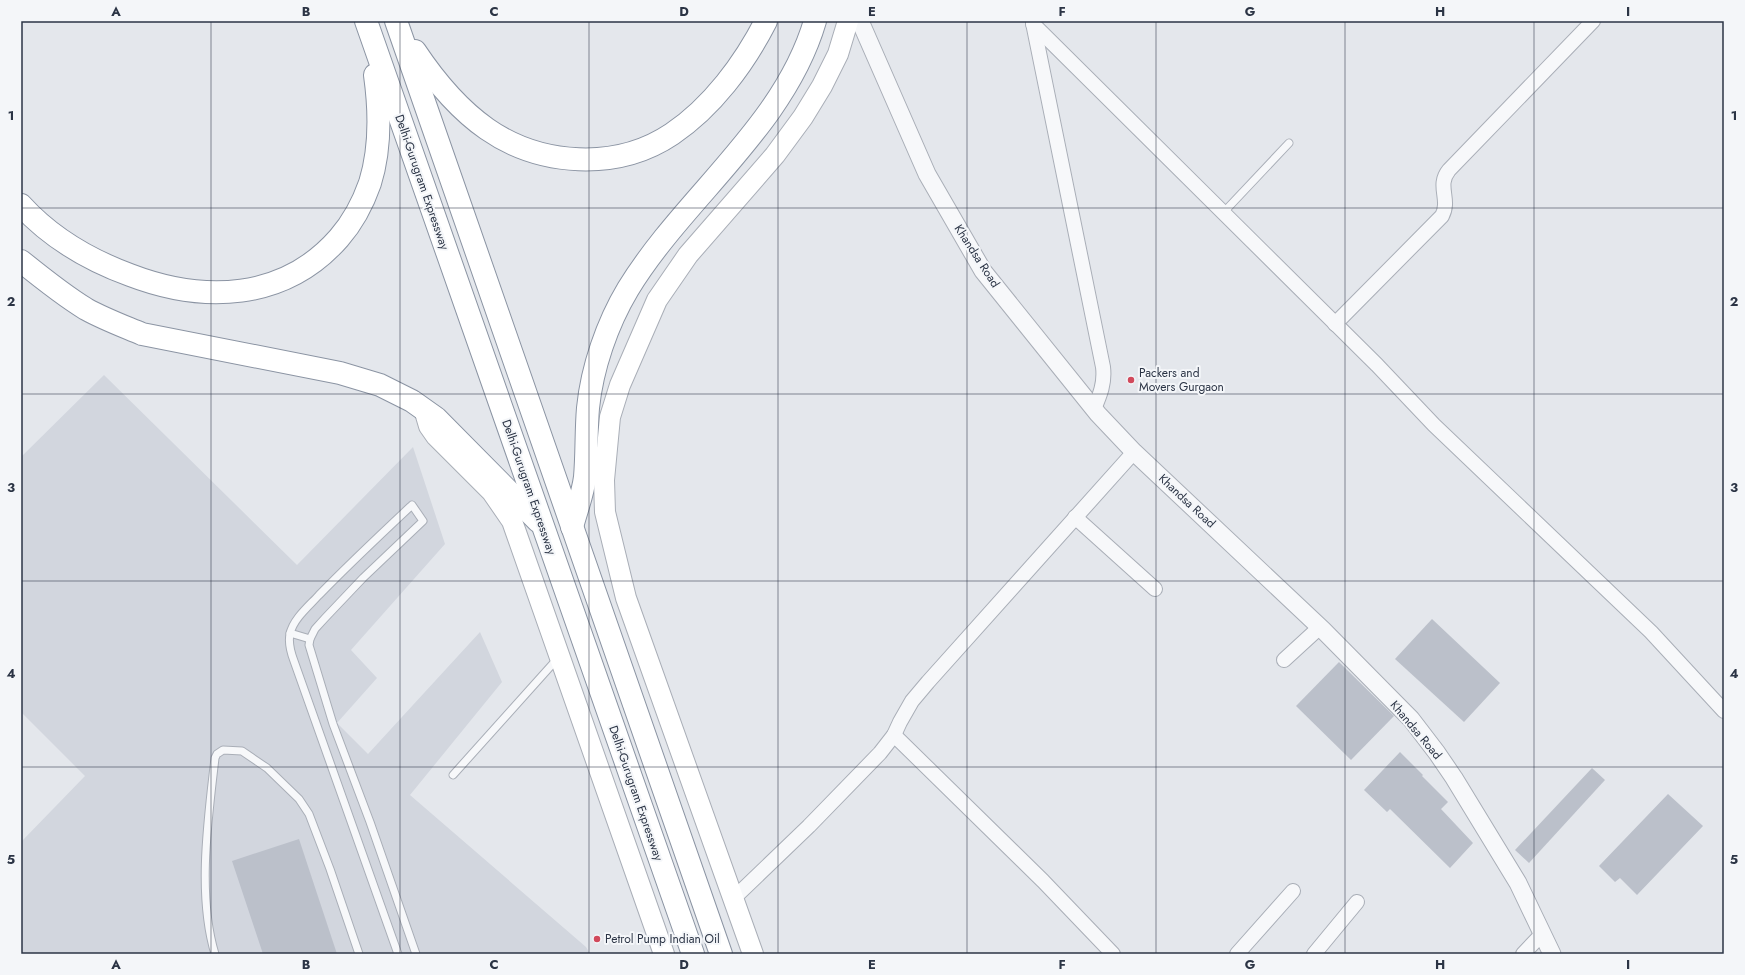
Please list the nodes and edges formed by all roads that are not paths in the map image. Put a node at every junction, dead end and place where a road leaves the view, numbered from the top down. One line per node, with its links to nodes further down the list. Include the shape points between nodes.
1 (766, 21): 7 (highway, via 750,50 731,76 707,105 688,122 655,144 635,152 582,160 544,155 526,149 486,128 457,104 432,76)
2 (815, 21): 19 (highway, via 795,71 771,108 651,256 628,289 611,323 596,368 589,401 585,478)
3 (848, 21): 30 (main road, via 838,54 803,117 775,155 688,255 657,300 620,385 610,417 604,480 605,512 626,598)
4 (860, 21): 15 (street, Khandsa Road, via 927,174 983,271)
5 (1594, 21): 13 (street, via 1449,170 1442,182 1446,206 1442,216)
6 (1033, 22): 11 (street); 15 (street, via 1103,367 1102,389)
7 (397, 23): 19 (highway)
8 (368, 28): 10 (highway, via 379,104 376,157 370,183 358,212 332,245 303,270 279,282 256,289 217,293 165,286 141,279 92,258 47,230); 18 (highway, Delhi-Gurugram Expressway)
9 (1289, 143): 11 (lane)
10 (21, 205)
11 (1223, 213): 13 (street)
12 (21, 261): 14 (highway, via 86,309 142,334 340,373 380,385)
13 (1335, 324): 26 (street, via 1472,463 1646,627)
14 (424, 409): 18 (highway, via 454,435); 24 (main road, via 429,426 436,436 492,492 512,521)
15 (1094, 409): 16 (street, Khandsa Road)
16 (1134, 452): 17 (street); 21 (street, Khandsa Road)
17 (1075, 517): 20 (street); 27 (street, via 912,701)
18 (543, 526): 38 (highway, Delhi-Gurugram Expressway)
19 (572, 527): 39 (highway)
20 (1155, 590)
21 (1320, 627): 25 (street); 32 (street, Khandsa Road, via 1411,719 1437,753 1518,884)
22 (290, 633): 23 (lane); 23 (lane, via 296,622 352,561 412,505 423,521 363,578 315,629); 35 (lane, via 290,650)
23 (310, 639): 36 (lane, via 309,646 333,724)
24 (560, 656): 28 (lane); 37 (main road)
25 (1284, 660)
26 (1724, 710)
27 (894, 735): 30 (street, via 880,753); 41 (street, via 1043,881)
28 (453, 775)
29 (1293, 891): 42 (street)
30 (733, 899): 40 (main road)
31 (1357, 902): 43 (street)
32 (1543, 933): 44 (street); 45 (street, Khandsa Road)
33 (215, 954): 34 (lane, via 206,892 206,841 215,758 223,750 233,749 242,751 267,768 299,799 309,814)
34 (359, 954)
35 (398, 954)
36 (416, 954)
37 (664, 954)
38 (693, 954)
39 (721, 954)
40 (752, 954)
41 (1113, 954)
42 (1237, 954)
43 (1314, 954)
44 (1523, 954)
45 (1552, 954)

